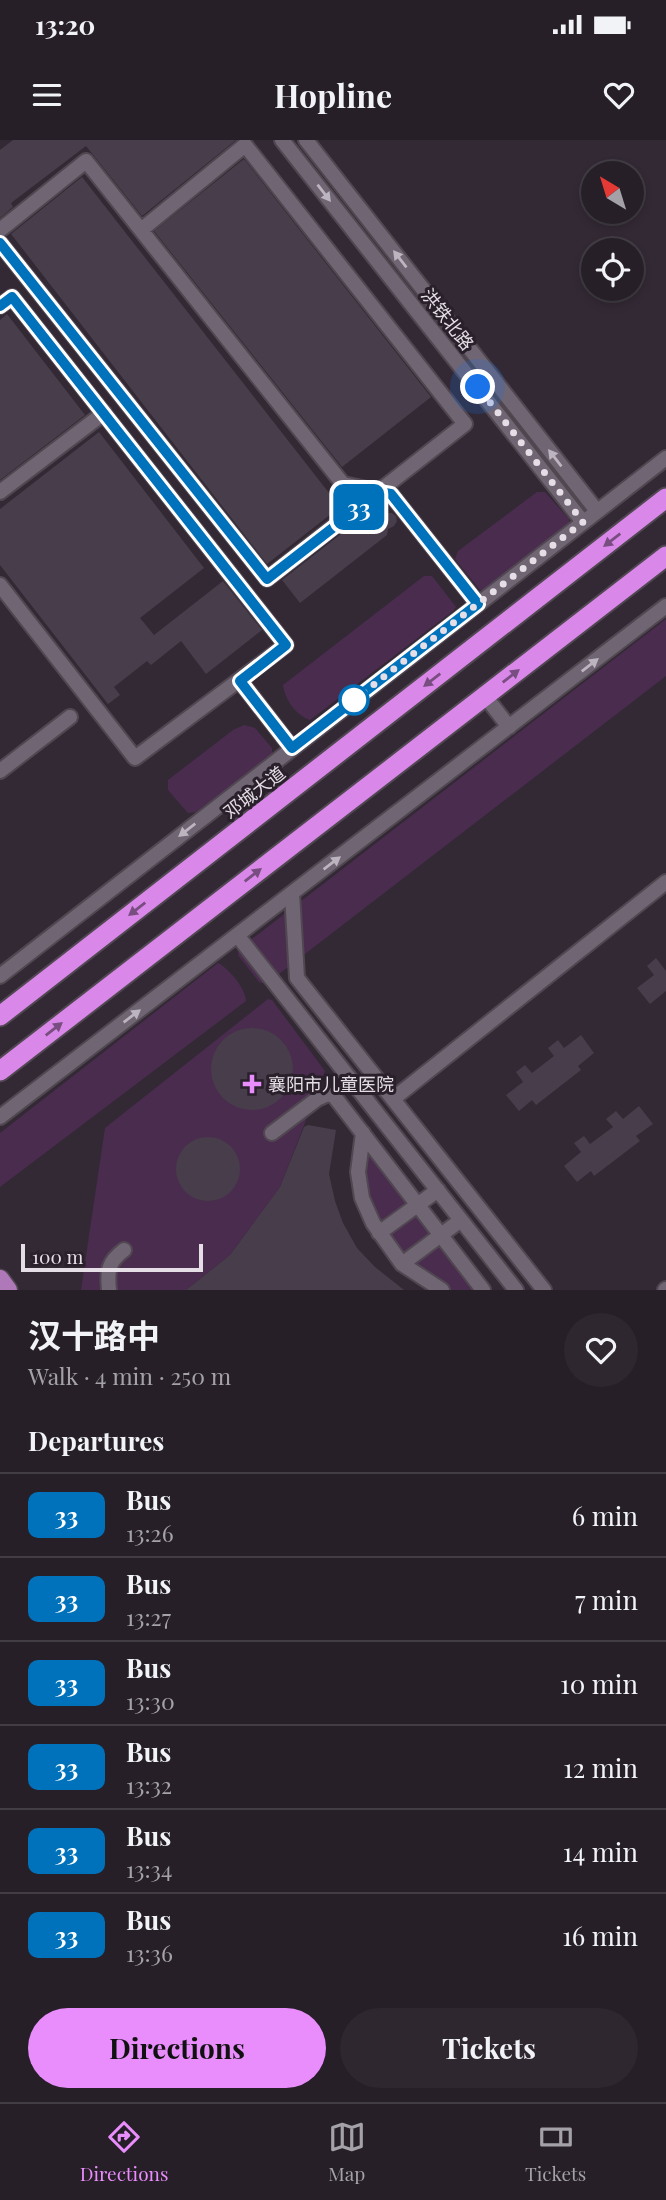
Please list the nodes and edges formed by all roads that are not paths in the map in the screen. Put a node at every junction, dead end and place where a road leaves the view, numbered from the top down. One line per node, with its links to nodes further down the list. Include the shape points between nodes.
1 (282, 140): 13 (street, 洪铁北路, one-way to 13)
2 (306, 140): 12 (street, 洪铁北路, one-way to 2)
3 (0, 230): 4 (street, via 86,161)
4 (141, 230): 10 (street, via 343,484); 10 (street, via 245,145 465,424)
5 (0, 243): 10 (street, via 267,579)
6 (0, 306): 7 (street, via 12,297)
7 (104, 413): 9 (street); 18 (street, via 286,645)
8 (666, 458): 12 (street)
9 (0, 492)
10 (379, 492): 16 (street, via 391,494)
11 (666, 498): 28 (highway, 邓城大道, one-way to 28)
12 (597, 511): 13 (street)
13 (583, 522): 16 (street)
14 (666, 556): 19 (highway, one-way to 14)
15 (0, 585): 18 (street, via 135,758)
16 (478, 604): 22 (street)
17 (666, 607): 21 (street, one-way to 17)
18 (240, 681): 22 (street)
19 (485, 696): 21 (street); 29 (highway, one-way to 19)
20 (70, 718): 23 (street)
21 (509, 727): 25 (street, one-way to 21)
22 (292, 748): 27 (street, one-way to 27)
23 (0, 771)
24 (666, 882): 30 (street)
25 (292, 893): 26 (street); 30 (street, via 297,978)
26 (237, 935): 31 (street, one-way to 26); 34 (street)
27 (0, 976)
28 (0, 1016)
29 (0, 1070)
30 (393, 1099): 47 (street)
31 (0, 1117)
32 (272, 1133): 33 (street, via 328,1094)
33 (363, 1133): 35 (street); 37 (street, via 358,1172 362,1198)
34 (438, 1190): 35 (street); 36 (street)
35 (418, 1205): 37 (street); 38 (street)
36 (461, 1220): 38 (street); 46 (street)
37 (379, 1233): 40 (street)
38 (441, 1235): 40 (street); 45 (street)
39 (124, 1250): 43 (street, via 108,1267)
40 (402, 1264): 44 (street)
41 (0, 1279): 42 (main road)
42 (8, 1290)
43 (109, 1290)
44 (442, 1290)
45 (483, 1290)
46 (516, 1290)
47 (544, 1290)

